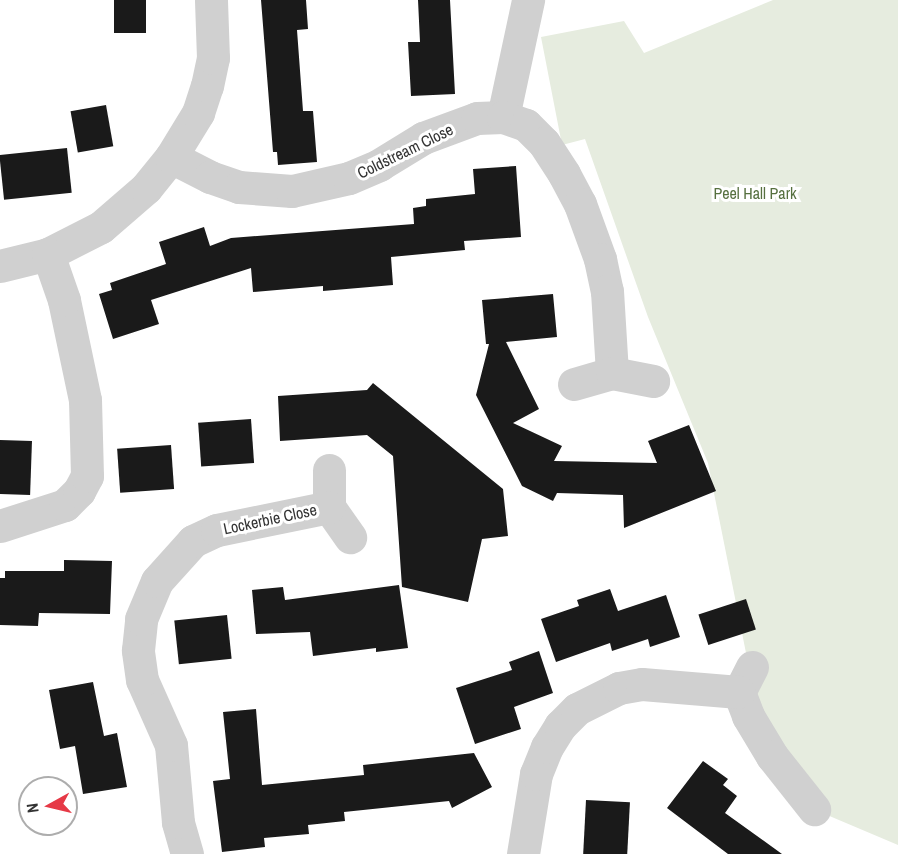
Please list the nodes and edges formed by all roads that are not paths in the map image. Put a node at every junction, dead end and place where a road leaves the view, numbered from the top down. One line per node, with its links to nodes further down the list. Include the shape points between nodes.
1 (211, 0): 4 (street, via 213,58 207,86 198,113)
2 (528, 0): 3 (street)
3 (503, 117): 4 (street, Coldstream Close, via 477,118 450,127 350,178 292,191 239,187); 7 (street, Coldstream Close, via 526,125 544,142 580,204 607,291)
4 (171, 157): 5 (street, via 146,188 101,227)
5 (48, 254): 6 (street); 12 (street, via 64,300 85,400 87,476 65,505)
6 (0, 266)
7 (612, 373): 8 (street); 9 (street)
8 (653, 381)
9 (574, 384)
10 (329, 470): 11 (street, Lockerbie Close)
11 (329, 507): 13 (street, Lockerbie Close); 15 (street, Lockerbie Close, via 217,530 193,541 157,581 141,619 138,650 142,680 171,745 177,814)
12 (0, 526)
13 (350, 537)
14 (814, 809): 16 (street, via 772,756 747,716 746,680 642,684 619,688 577,709 560,726 536,774)
15 (187, 854)
16 (523, 854)

